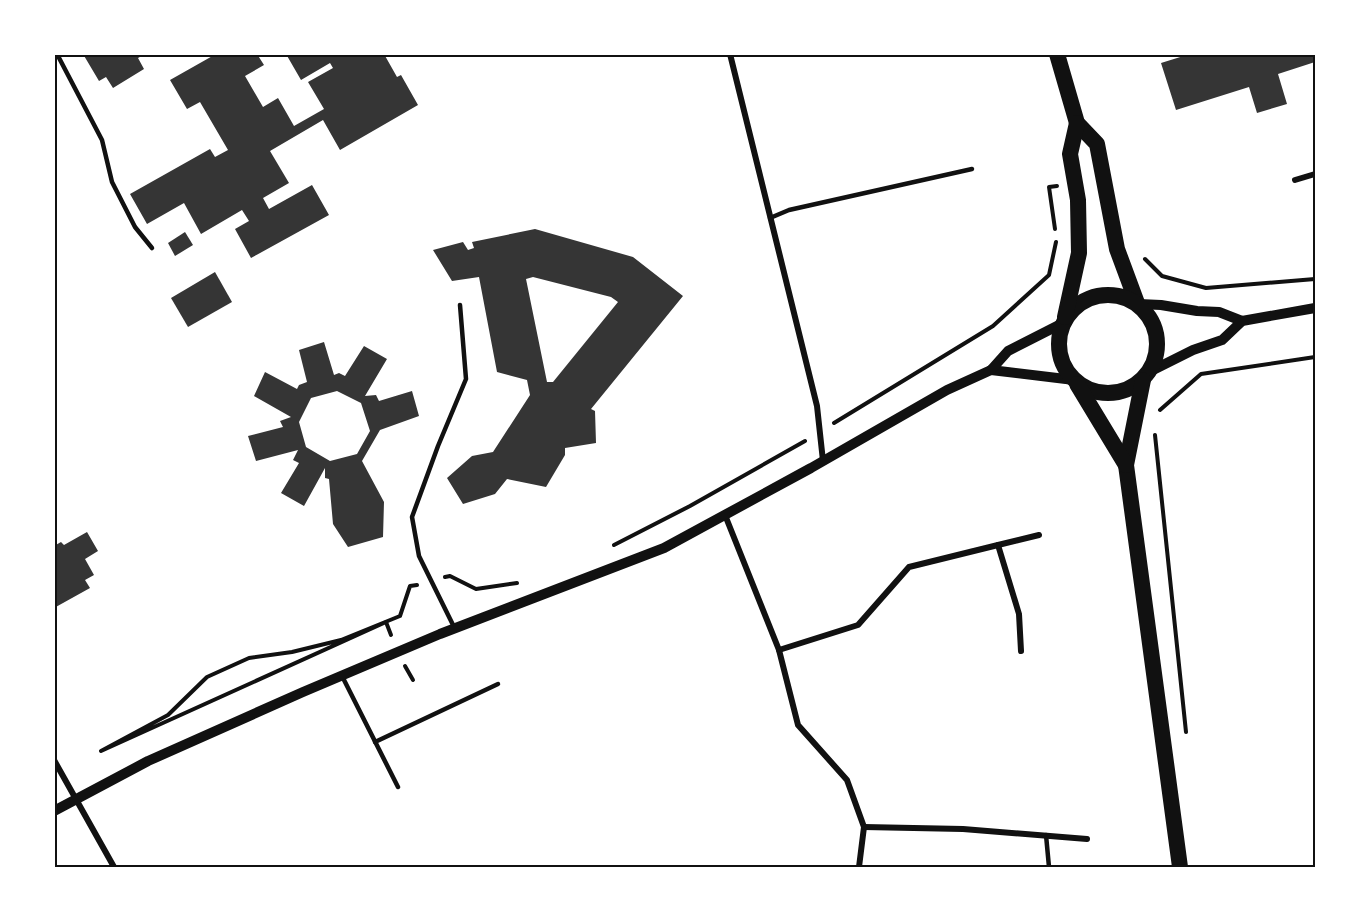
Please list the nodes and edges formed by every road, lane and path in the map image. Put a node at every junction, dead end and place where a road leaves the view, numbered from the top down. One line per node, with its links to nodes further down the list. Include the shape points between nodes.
1 (57, 54): 10 (lane, via 102,140 112,182 135,227)
2 (730, 54): 9 (street)
3 (1057, 54): 4 (highway)
4 (1077, 123): 8 (highway, via 1070,154); 13 (highway, via 1097,144 1117,249)
5 (972, 169): 9 (lane, via 789,210)
6 (1315, 174): 7 (street)
7 (1295, 180)
8 (1075, 182): 16 (highway, via 1079,253); 24 (path, via 1049,187 1057,239 1049,275 993,326)
9 (770, 218): 24 (street)
10 (152, 248)
11 (1139, 253): 12 (path, via 1162,276 1206,288)
12 (1315, 279)
13 (1138, 304): 16 (highway, via 1122,296 1089,297 1075,306); 17 (street, via 1219,312); 20 (highway, via 1156,328 1158,343 1156,358)
14 (460, 305): 31 (lane, via 466,379 412,517 419,556)
15 (1315, 308): 17 (street)
16 (1064, 321): 19 (street, via 1008,351); 21 (highway, via 1058,338 1059,353)
17 (1242, 321): 20 (street, via 1222,340 1184,354)
18 (1315, 357): 22 (path, via 1201,374)
19 (991, 370): 21 (street); 25 (street, via 946,390)
20 (1146, 376): 21 (highway, via 1117,393 1102,393); 26 (highway)
21 (1075, 381): 26 (highway)
22 (1153, 416)
23 (1154, 428): 39 (path)
24 (820, 432): 25 (street); 30 (path)
25 (823, 461): 27 (street)
26 (1126, 465): 51 (highway)
27 (725, 514): 34 (street, via 664,548); 35 (street)
28 (1040, 535): 29 (street)
29 (998, 545): 35 (street, via 909,567 858,625); 36 (street, via 1019,614)
30 (608, 548)
31 (431, 581): 32 (path, via 450,576 476,589); 33 (path, via 410,586 400,616); 34 (lane)
32 (520, 582)
33 (386, 622): 33 (path, via 344,641 101,751 168,715 207,677 249,658 341,640)
34 (455, 628): 37 (street)
35 (779, 650): 45 (street, via 798,725 847,780)
36 (1021, 651)
37 (342, 676): 40 (lane); 43 (street, via 148,760)
38 (498, 684): 40 (lane)
39 (1186, 735)
40 (375, 741): 42 (lane)
41 (54, 760): 43 (street)
42 (398, 787)
43 (75, 799): 44 (street); 48 (street)
44 (54, 811)
45 (864, 827): 46 (street); 49 (street)
46 (1046, 835): 47 (street); 50 (lane)
47 (1087, 839)
48 (114, 867)
49 (859, 867)
50 (1049, 867)
51 (1180, 867)

